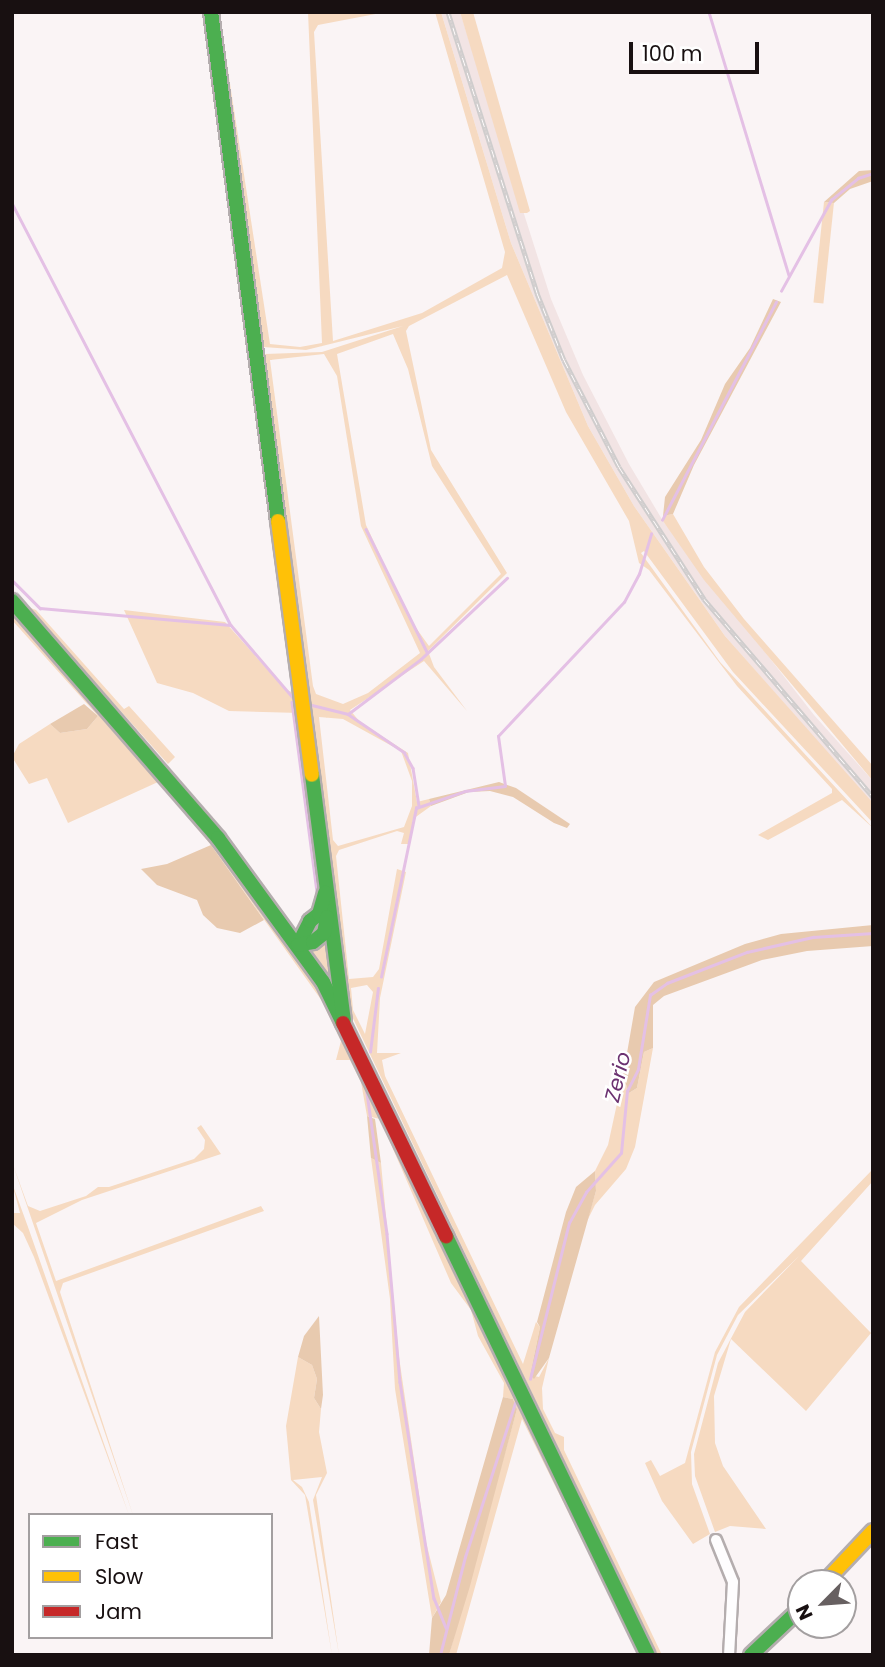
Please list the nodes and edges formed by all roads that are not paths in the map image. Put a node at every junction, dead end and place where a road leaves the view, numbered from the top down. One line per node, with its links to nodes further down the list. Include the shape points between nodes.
1 (211, 12): 3 (main road, via 327,881)
2 (12, 601): 4 (main road, via 176,788)
3 (323, 919): 4 (main road); 5 (main road); 6 (main road)
4 (283, 923): 5 (main road)
5 (298, 945): 6 (main road)
6 (344, 1020): 11 (main road)
7 (873, 1531): 9 (main road)
8 (716, 1540): 12 (street, via 733,1582)
9 (837, 1569)
10 (787, 1621): 13 (main road)
11 (648, 1655)
12 (729, 1655)
13 (751, 1655)

